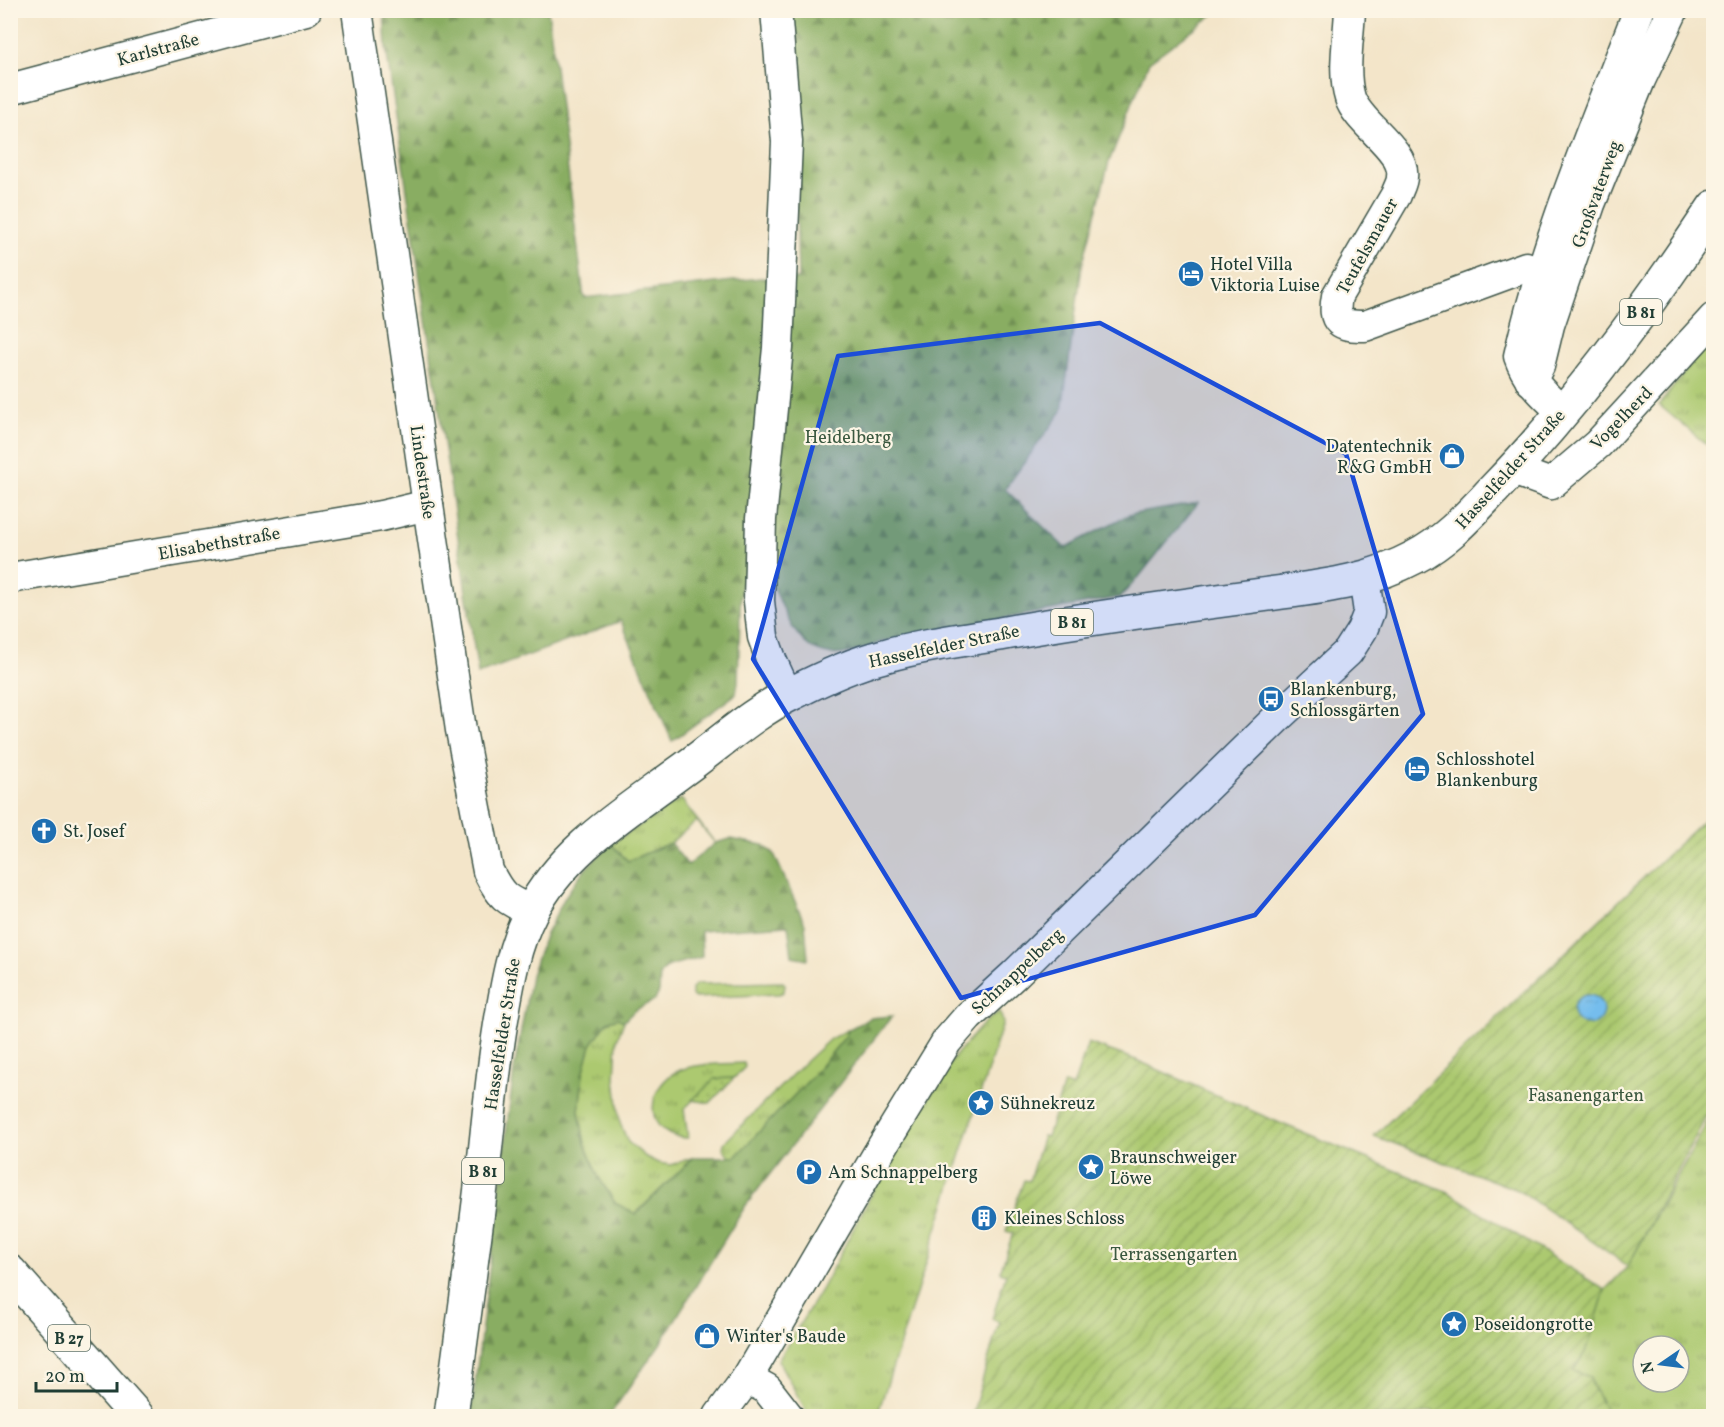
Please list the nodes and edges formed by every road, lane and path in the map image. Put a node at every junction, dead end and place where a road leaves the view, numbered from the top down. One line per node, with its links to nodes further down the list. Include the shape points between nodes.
1 (306, 10): 7 (street, Karlstraße)
2 (357, 10): 14 (street, Lindestraße)
3 (776, 10): 17 (street, via 788,142 778,348 761,519 759,601 763,637)
4 (1350, 10): 9 (street, Teufelsmauer, via 1346,82 1350,100 1400,163 1402,177 1396,195 1337,296 1334,311 1339,321 1348,326 1365,326 1526,267)
5 (1639, 10): 9 (street)
6 (1673, 10): 11 (street, Großvaterweg, via 1590,204)
7 (10, 88)
8 (1713, 207): 12 (main road, Hasselfelder Straße / B 81, via 1653,295)
9 (1542, 274): 11 (street, via 1519,356)
10 (1713, 318): 13 (street, Vogelherd, via 1598,444 1551,484)
11 (1531, 381): 12 (street)
12 (1562, 412): 13 (main road, Hasselfelder Straße / B 81)
13 (1513, 470): 16 (main road, Hasselfelder Straße / B 81, via 1474,513 1439,543 1395,568)
14 (428, 505): 15 (street, Elisabethstraße); 18 (street, Lindestraße, via 488,871 508,901)
15 (10, 578)
16 (1364, 578): 17 (main road, Hasselfelder Straße / B 81, via 917,648 854,665); 20 (street, Schnappelberg, via 1369,612 1348,652 947,1041)
17 (787, 695): 18 (main road, Hasselfelder Straße / B 81, via 600,830 549,882)
18 (531, 911): 22 (main road, Hasselfelder Straße / B 81, via 511,963 499,1032)
19 (10, 1272): 21 (main road, B 27)
20 (747, 1378): 23 (street, Schnappelberg); 24 (street, via 767,1389)
21 (137, 1416)
22 (451, 1416)
23 (719, 1416)
24 (788, 1416)

